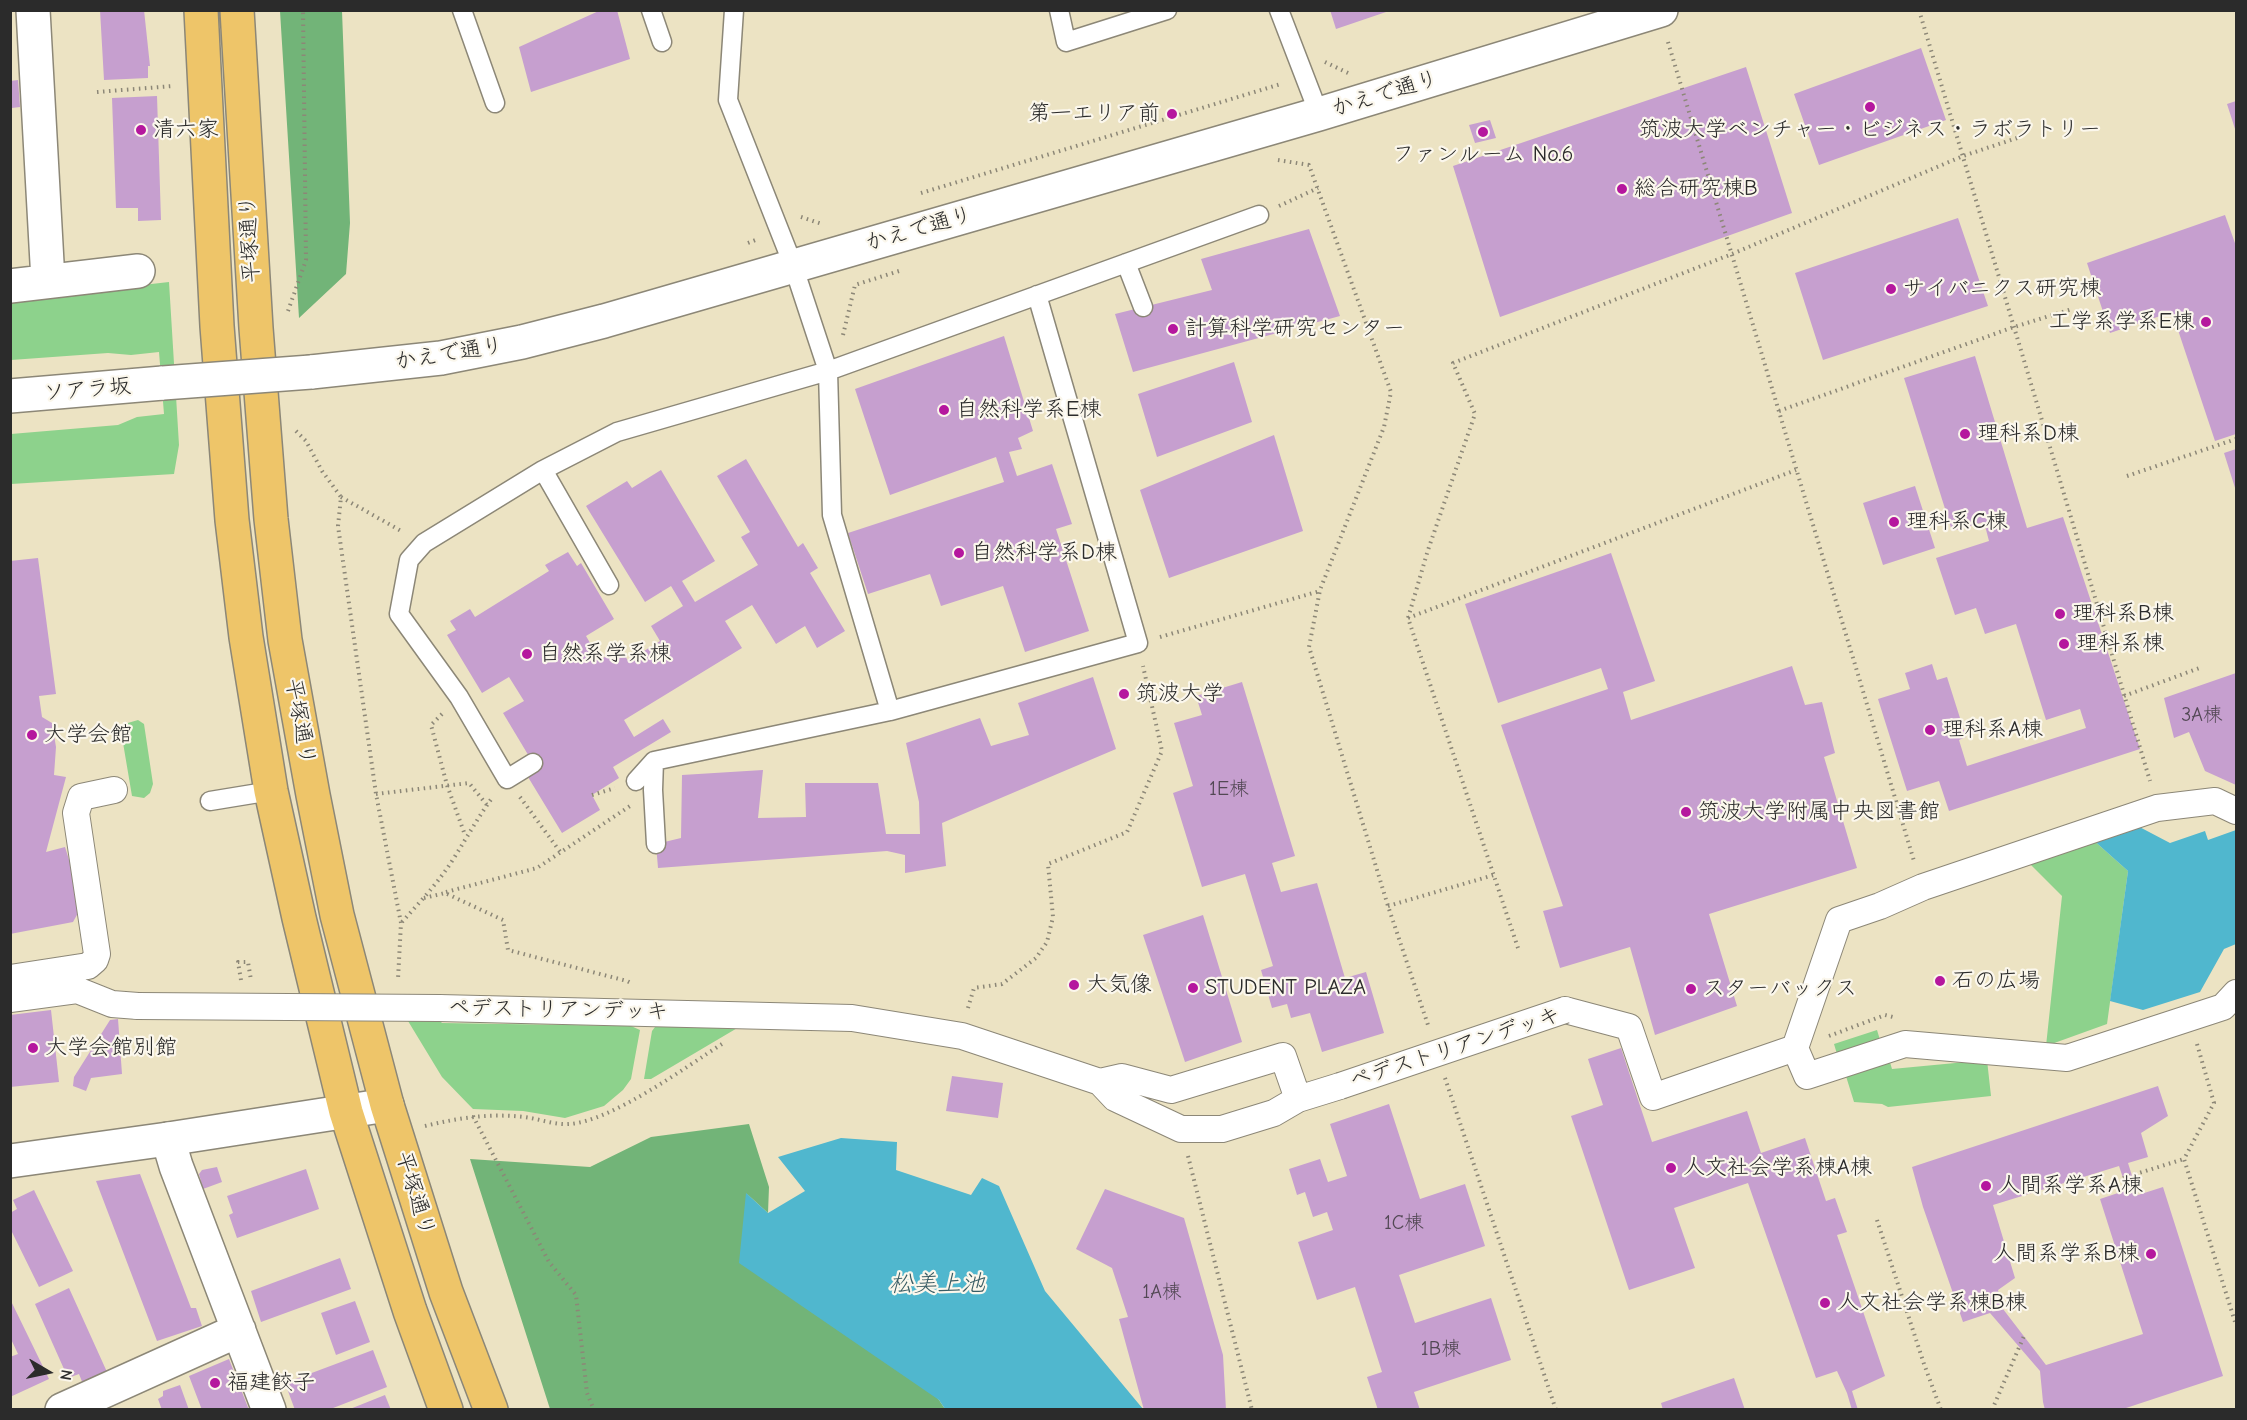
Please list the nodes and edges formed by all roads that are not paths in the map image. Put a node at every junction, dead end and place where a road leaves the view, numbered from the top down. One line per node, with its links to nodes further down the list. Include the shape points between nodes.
1 (33, 10): 18 (street)
2 (201, 10): 32 (main road, 平塚通り, via 217,326 232,520 246,637)
3 (237, 10): 42 (main road, 平塚通り, via 258,352 285,640 338,915)
4 (462, 10): 12 (lane)
5 (651, 10): 11 (lane)
6 (734, 10): 16 (lane, via 728,100)
7 (1059, 10): 8 (lane, via 1066,42)
8 (1167, 10)
9 (1279, 10): 13 (lane)
10 (1661, 10): 13 (street, かえで通り)
11 (662, 42)
12 (495, 103)
13 (1319, 114): 16 (street, かえで通り)
14 (1259, 215): 15 (lane)
15 (1126, 263): 20 (lane); 21 (lane)
16 (793, 265): 22 (lane); 23 (street, かえで通り, bridge, via 604,321 441,358)
17 (138, 271): 18 (street)
18 (48, 281): 19 (street)
19 (10, 286)
20 (1037, 295): 22 (lane); 27 (lane, via 1138,643)
21 (1143, 307)
22 (828, 371): 25 (lane, via 617,432); 27 (lane, via 832,515)
23 (163, 383): 24 (street, ソアラ坂)
24 (10, 396)
25 (543, 470): 26 (lane); 29 (lane, via 424,543 409,560 399,614 459,697 507,779)
26 (609, 585)
27 (890, 711): 28 (lane)
28 (654, 761): 30 (lane); 35 (lane)
29 (533, 763)
30 (636, 781)
31 (114, 790): 36 (street, via 81,797 76,813 95,960 88,966)
32 (272, 791): 33 (lane); 43 (main road, 平塚通り)
33 (210, 801)
34 (2236, 811): 39 (street, via 2215,801 2157,808 1923,887 1839,920)
35 (656, 844)
36 (10, 978)
37 (2236, 993): 39 (street, via 2223,1007 2067,1058 1905,1044 1807,1076)
38 (10, 999): 40 (street, ペデストリアンデッキ, bridge, via 77,990 112,1004 138,1006 440,1008 852,1018 962,1035)
39 (1795, 1048): 41 (street, ペデストリアンデッキ, bridge, via 1653,1097 1629,1027 1565,1010)
40 (1100, 1082): 41 (street, ペデストリアンデッキ, via 1115,1098 1181,1129 1222,1129 1274,1113); 41 (street, ペデストリアンデッキ, via 1122,1077 1171,1090 1283,1056)
41 (1298, 1099)
42 (387, 1105): 43 (street); 50 (main road, 平塚通り, via 446,1293)
43 (346, 1112): 44 (street); 49 (main road, 平塚通り)
44 (168, 1139): 45 (street); 46 (street)
45 (10, 1161)
46 (239, 1330): 47 (street); 48 (street)
47 (62, 1410)
48 (269, 1410)
49 (446, 1410)
50 (490, 1410)

